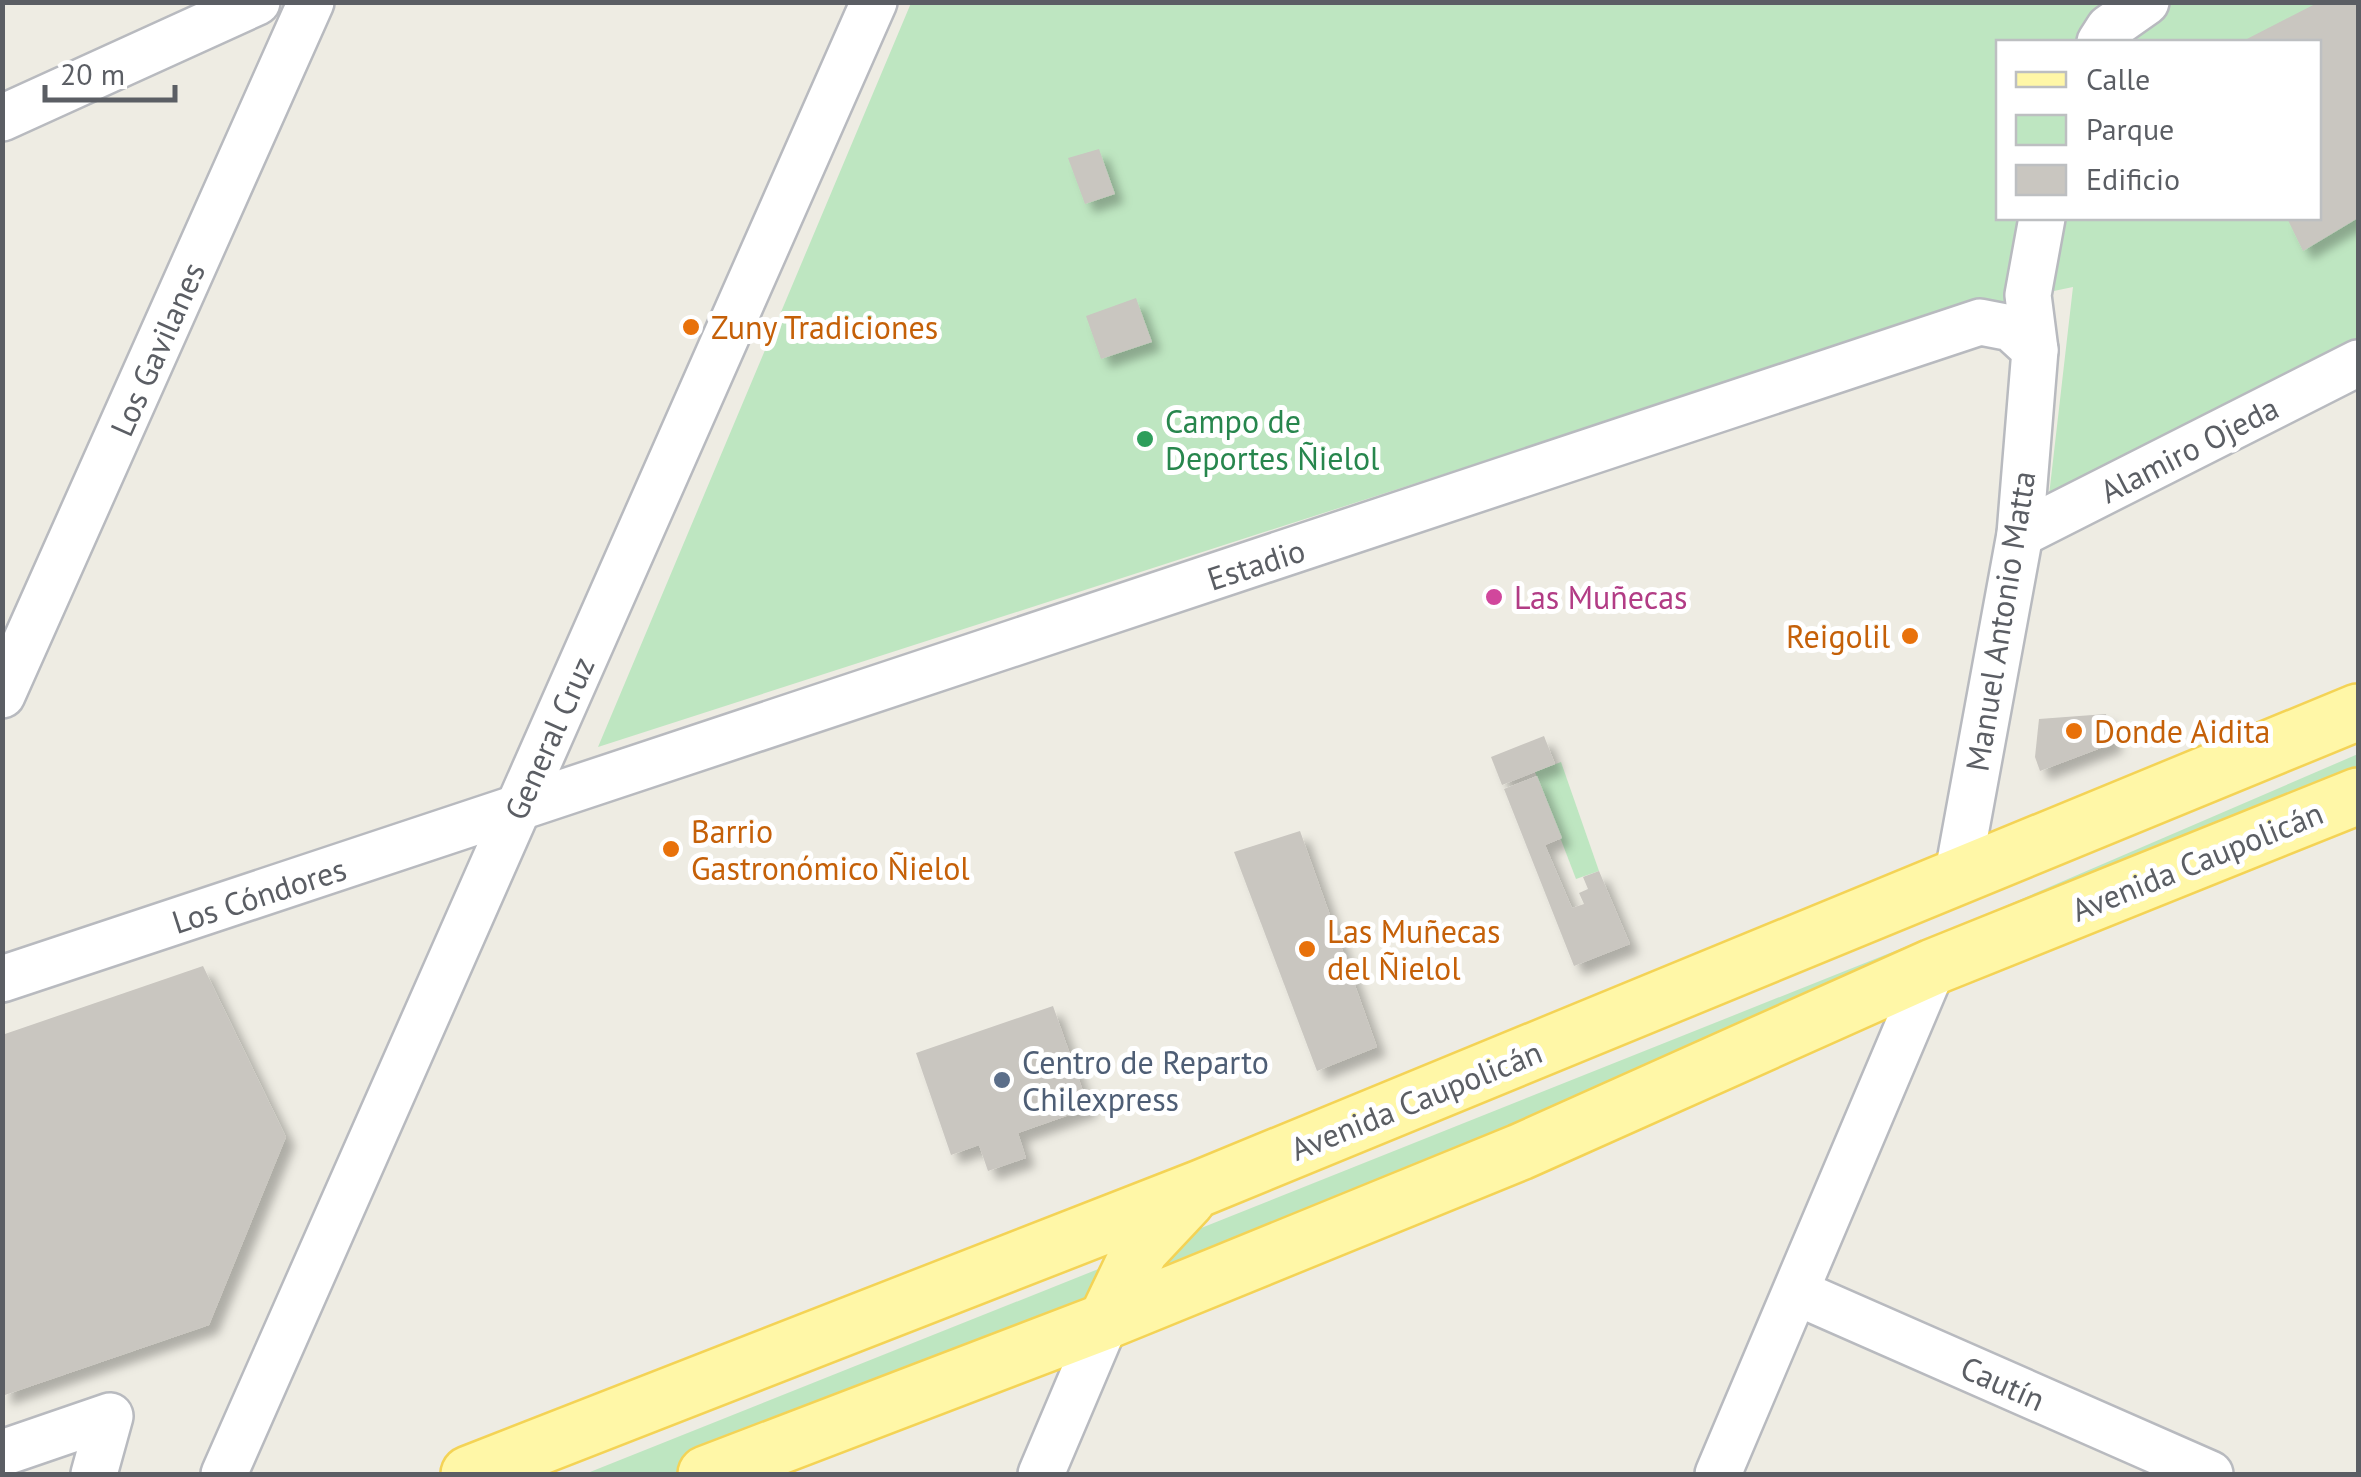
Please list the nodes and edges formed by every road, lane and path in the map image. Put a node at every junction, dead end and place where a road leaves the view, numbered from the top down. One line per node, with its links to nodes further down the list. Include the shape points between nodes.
1 (257, 2): 6 (street)
2 (311, 2): 11 (street, Los Gavilanes)
3 (874, 2): 14 (street, General Cruz)
4 (2146, 2): 5 (street)
5 (2101, 40)
6 (2, 118)
7 (2042, 220): 8 (street, Manuel Antonio Matta, via 2028,295)
8 (2035, 350): 10 (street, Manuel Antonio Matta); 14 (street, Estadio, via 2011,328 1980,322)
9 (2358, 364): 10 (street, Alamiro Ojeda)
10 (2020, 534): 15 (street, Manuel Antonio Matta)
11 (2, 694)
12 (2358, 712): 15 (main road, Avenida Caupolicán)
13 (2358, 796): 16 (main road, Avenida Caupolicán)
14 (516, 812): 17 (street, Los Cóndores); 24 (street, General Cruz)
15 (1957, 878): 18 (main road, via 1935,943); 19 (main road, Avenida Caupolicán)
16 (1933, 967): 18 (main road, Avenida Caupolicán); 20 (street)
17 (2, 979)
18 (1871, 995): 21 (main road, Avenida Caupolicán, via 1520,1152)
19 (1201, 1188): 21 (main road, via 1140,1250); 25 (main road, Avenida Caupolicán)
20 (1796, 1292): 28 (street); 29 (street, Cautín)
21 (1106, 1321): 26 (main road, Avenida Caupolicán); 27 (street)
22 (2, 1454): 23 (street, via 110,1416)
23 (94, 1474)
24 (224, 1474)
25 (468, 1474)
26 (706, 1474)
27 (1041, 1474)
28 (1718, 1474)
29 (2210, 1474)

